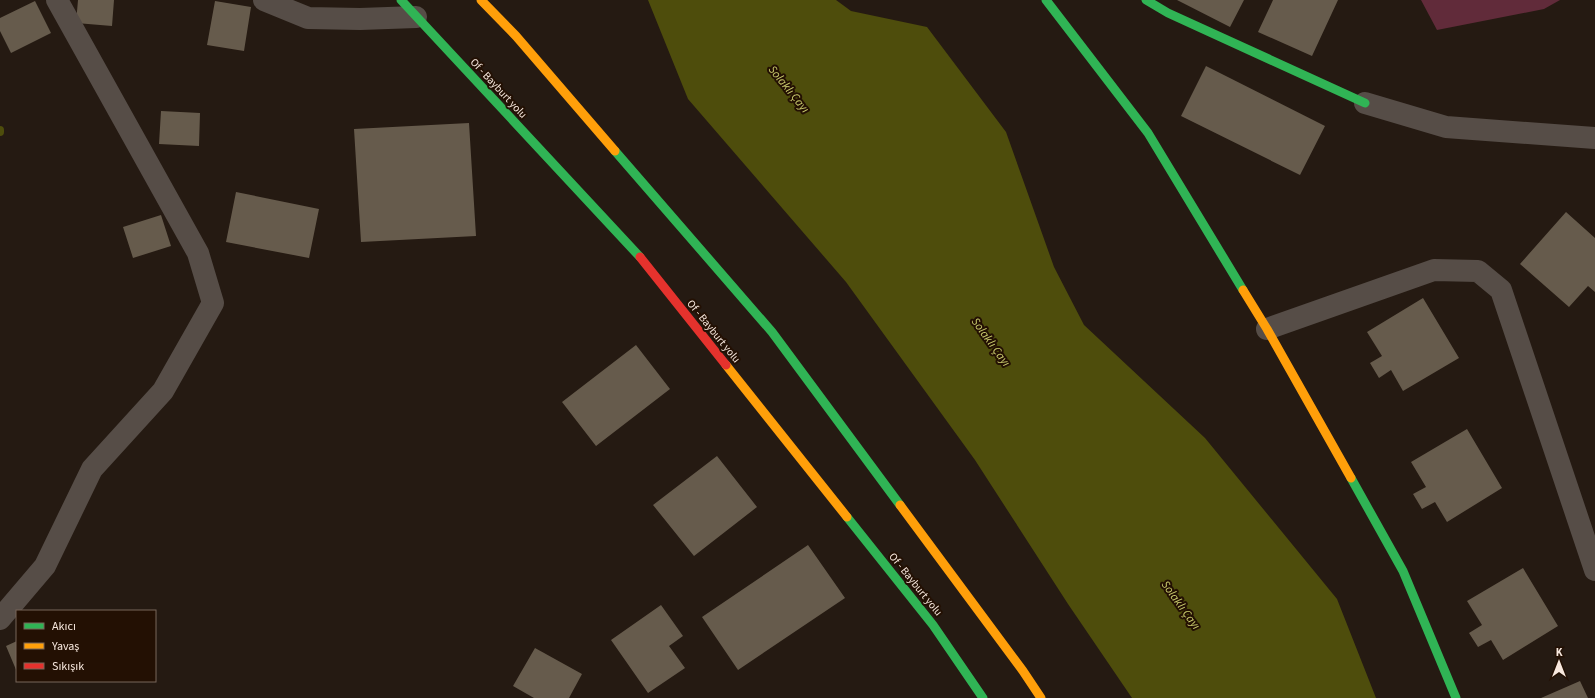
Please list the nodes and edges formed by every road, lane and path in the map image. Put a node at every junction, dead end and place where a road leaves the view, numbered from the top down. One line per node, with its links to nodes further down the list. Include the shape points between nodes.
1 (57, 0): 12 (street, via 198,253 213,303 163,391 92,469 45,566)
2 (264, 0): 7 (street, via 308,18)
3 (401, 0): 7 (main road, Of - Bayburt yolu)
4 (481, 0): 14 (main road, via 516,36 772,332)
5 (1046, 0): 10 (main road, via 1148,133)
6 (1146, 0): 8 (main road, via 1168,13)
7 (416, 17): 13 (main road, Of - Bayburt yolu, via 637,253 933,625)
8 (1365, 103): 9 (street, via 1446,128)
9 (1595, 138)
10 (1267, 329): 11 (street, via 1434,270 1478,272 1501,290); 15 (main road, via 1403,571)
11 (1595, 570)
12 (0, 619)
13 (983, 698)
14 (1040, 698)
15 (1456, 698)

